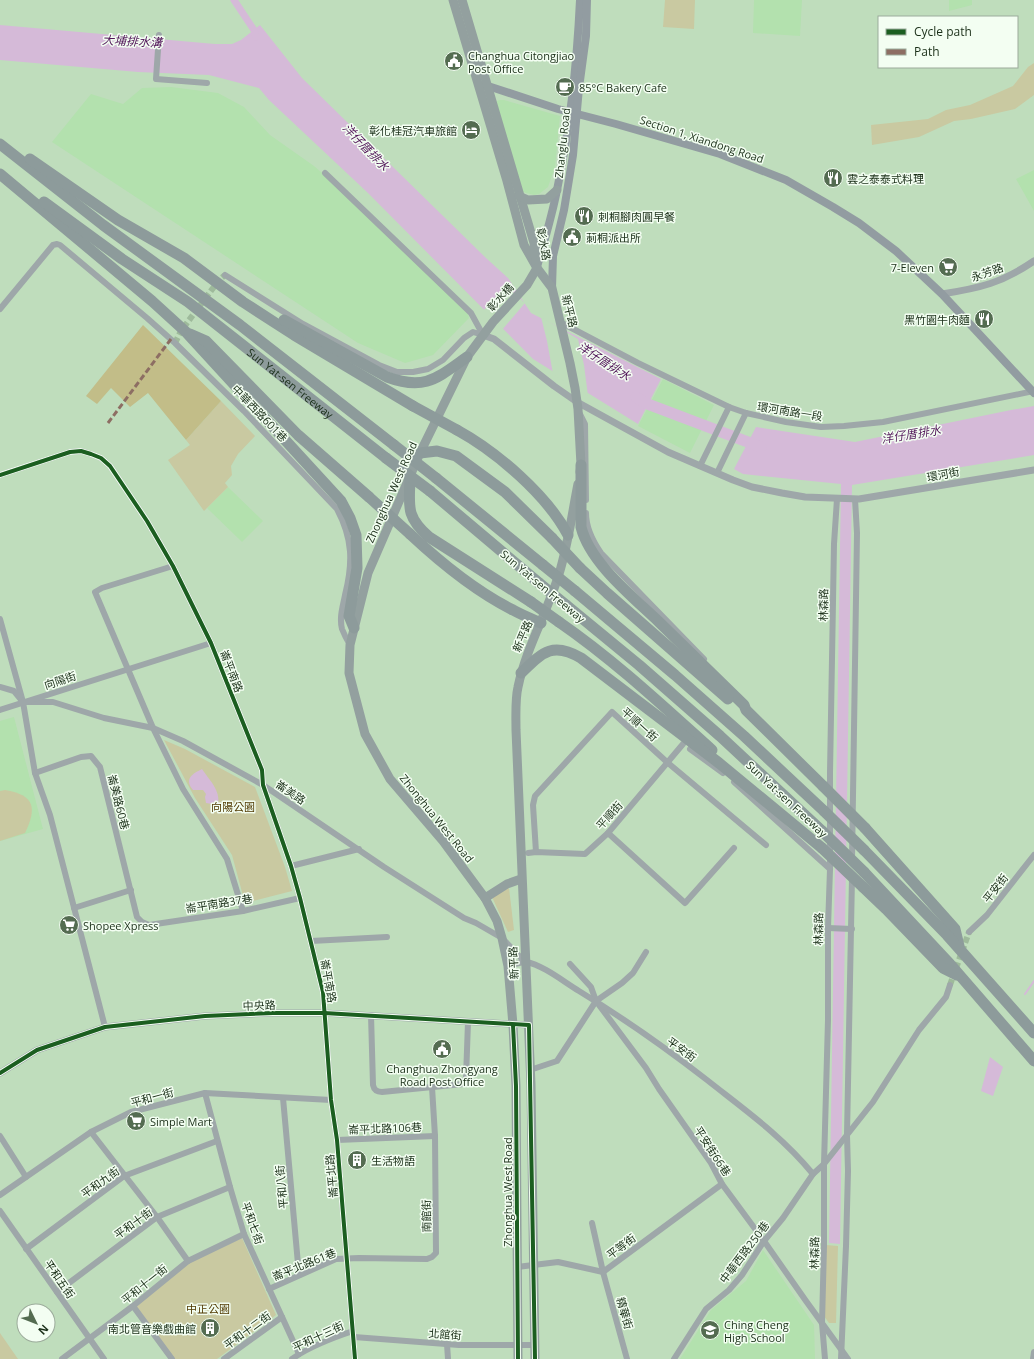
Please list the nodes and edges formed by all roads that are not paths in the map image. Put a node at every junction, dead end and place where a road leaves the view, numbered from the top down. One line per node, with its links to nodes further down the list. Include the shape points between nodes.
1 (453, 0): 7 (main road, 彰水路)
2 (462, 0): 7 (main road, 彰水路)
3 (580, 0): 8 (main road, Zhanglu Road)
4 (587, 0): 8 (main road, Zhanglu Road, via 586,36)
5 (159, 37): 6 (street, via 156,80)
6 (207, 83)
7 (484, 86): 8 (main road, Section 1, Xiandong Road); 15 (main road, 彰水路); 18 (main road, 彰水路, via 524,245)
8 (573, 112): 14 (main road, Zhanglu Road); 20 (main road, Zhanglu Road, via 573,155 553,256); 21 (main road, Section 1, Xiandong Road, via 720,154 786,180 875,235 901,255)
9 (0, 144): 10 (highway, Sun Yat-sen Freeway)
10 (10, 152): 16 (highway, via 27,157 118,220); 83 (highway, Sun Yat-sen Freeway, bridge, via 436,478 575,591 744,736 864,850)
11 (0, 170): 88 (highway, Sun Yat-sen Freeway, bridge, via 122,260 188,302 430,491 638,665 822,831 864,872)
12 (0, 174): 25 (highway)
13 (326, 174): 26 (street, via 471,313)
14 (557, 190): 15 (main road, via 547,199 528,200); 18 (main road, Zhanglu Road)
15 (519, 196): 18 (main road, 彰水路, via 534,243)
16 (184, 258): 27 (highway, via 291,324 387,377 402,382 418,383 430,380); 41 (highway, bridge, via 243,302 294,335 484,448 531,487 561,521)
17 (1034, 261): 21 (street, 永芳路, via 997,282)
18 (537, 268): 20 (main road, 新平路); 23 (main road, 彰水橋, via 524,288)
19 (225, 275): 26 (street, via 302,324 378,365 397,372 428,369 473,332)
20 (552, 288): 24 (main road, 新平路)
21 (942, 294): 28 (main road, Section 1, Xiandong Road)
22 (0, 309): 47 (street, 中華西路601巷, via 53,245 57,244 175,343 337,509 349,537 351,554 341,614 342,628)
23 (493, 322): 26 (main road, Zhonghua West Road)
24 (560, 322): 29 (main road, 新平路); 30 (street, 環河南路一段)
25 (186, 332): 44 (highway, bridge, via 206,341 298,435 432,554 481,592); 45 (highway, via 341,501 356,535 357,568 350,616)
26 (483, 335): 27 (main road, Zhonghua West Road); 29 (street, 環河街, via 494,338)
27 (467, 357): 32 (main road, Zhonghua West Road)
28 (1034, 391): 31 (street, 環河南路一段, via 883,422 844,426 821,427)
29 (577, 405): 33 (main road, 新平路); 34 (street, 環河街); 51 (street, via 585,424 586,519 593,542 610,564)
30 (729, 407): 31 (street, 環河南路一段); 34 (street)
31 (746, 414): 36 (street)
32 (420, 453): 38 (main road, Zhonghua West Road); 54 (highway, bridge, via 437,451 456,456 505,492 607,593 735,705)
33 (581, 465): 41 (main road, 新平路); 54 (highway, via 581,527 592,553 614,578 744,705)
34 (700, 466): 36 (street, 環河街)
35 (1034, 470): 40 (street, 環河街)
36 (717, 473): 39 (street, 環河街, via 752,487)
37 (0, 475): 42 (street, 崙平南路, via 70,452 81,451 101,458 110,466 147,521)
38 (410, 479): 45 (main road, Zhonghua West Road, via 368,573); 61 (highway, bridge, via 409,507 418,528 588,642 776,805)
39 (837, 499): 40 (street, 環河街); 70 (street, 林森路, via 834,544)
40 (855, 499): 78 (street, via 857,533)
41 (568, 535): 44 (main road, 新平路, via 559,574)
42 (172, 566): 46 (street, 崙平南路); 48 (street, via 95,592)
43 (0, 619): 52 (street)
44 (541, 623): 49 (main road, 新平路)
45 (354, 628): 47 (main road, Zhonghua West Road)
46 (211, 643): 48 (street, 向陽街); 60 (street, 崙平南路, via 262,770)
47 (350, 645): 74 (main road, Zhonghua West Road, via 349,673 365,734 390,779 443,841)
48 (127, 668): 52 (street, 向陽街); 55 (street)
49 (521, 673): 61 (highway, via 549,651 560,649 570,652 719,763); 71 (main road, 新平路, via 517,689 516,730)
50 (0, 687): 52 (street, via 14,691)
51 (738, 692)
52 (23, 702): 53 (street, 向陽街); 55 (street, 崙美路, via 53,702 104,718); 59 (street)
53 (0, 710)
54 (746, 710): 83 (highway, bridge, via 865,828 955,929)
55 (154, 728): 60 (street, 崙美路); 76 (street, via 183,789 227,859)
56 (683, 744): 58 (street, 平順街)
57 (690, 749): 70 (street, via 725,775)
58 (668, 763): 62 (street, 平順街); 63 (street, 平順一街); 66 (street, 平順一街, via 612,712 535,796 533,805)
59 (36, 772): 72 (street, 崙美路60巷, via 91,756 100,767); 75 (street)
60 (263, 785): 65 (street, 崙美路); 69 (street, 崙平南路)
61 (779, 812): 88 (highway, bridge, via 822,848 944,968)
62 (608, 832): 64 (street, via 685,903); 66 (street, 平順街, via 585,854)
63 (766, 845)
64 (734, 848)
65 (359, 849): 69 (street); 81 (street, 崙美路, via 464,918)
66 (536, 852): 67 (street, 平順街)
67 (528, 854)
68 (1034, 855): 79 (street, 平安街, via 987,915)
69 (291, 866): 73 (street, 崙平南路)
70 (830, 869): 77 (street, 林森路)
71 (521, 879): 74 (main road, via 507,884); 85 (main road, 新平路)
72 (131, 890): 75 (street); 76 (street, 崙平南路37巷, via 137,917 148,925)
73 (300, 898): 76 (street, 崙平南路37巷); 82 (street, 崙平南路)
74 (485, 898): 81 (main road, Zhonghua West Road, via 497,921)
75 (74, 908): 96 (street)
76 (242, 911)
77 (829, 928): 78 (street); 111 (street, 林森路)
78 (850, 929): 106 (street)
79 (969, 932)
80 (386, 937): 82 (street)
81 (502, 938): 85 (street, 崙美路); 87 (main road, Zhonghua West Road)
82 (311, 941): 91 (street, 崙平南路, via 323,992)
83 (959, 948): 97 (highway, Sun Yat-sen Freeway)
84 (646, 952): 90 (street, via 633,973)
85 (525, 962): 87 (street); 90 (street, 平安街, via 540,967); 95 (main road, 新平路)
86 (570, 964): 90 (street, 平安街66巷, via 591,987)
87 (508, 966): 94 (main road, Zhonghua West Road)
88 (960, 976): 98 (highway, Sun Yat-sen Freeway)
89 (950, 985): 106 (street, via 946,997 919,1030 873,1102)
90 (596, 1001): 99 (street, via 557,1061); 112 (street, 平安街, via 685,1063 755,1117 797,1154); 115 (street, 平安街66巷, via 646,1068 711,1163)
91 (324, 1013): 92 (street, 中央路); 96 (street, 中央路, via 205,1016); 104 (street, 崙平北路)
92 (371, 1015): 93 (street, 中央路); 101 (street, via 374,1089 382,1092)
93 (468, 1022): 94 (street, 中央路); 101 (street, via 465,1082 459,1085)
94 (513, 1025): 95 (street, 中央路); 127 (main road, Zhonghua West Road)
95 (529, 1025): 99 (main road)
96 (105, 1027): 100 (street, 中央路, via 37,1050)
97 (1034, 1033)
98 (1034, 1061)
99 (530, 1070): 126 (main road)
100 (0, 1073)
101 (432, 1087): 108 (street, 南館街)
102 (205, 1093): 103 (street, 平和一街); 105 (street, 平和一街, via 132,1112); 110 (street, 平和七街)
103 (283, 1098): 104 (street, 平和一街); 129 (street, 平和八街)
104 (331, 1100): 109 (street, 崙平北路)
105 (91, 1132): 113 (street); 114 (street, 平和一街)
106 (847, 1135): 111 (street); 140 (street, via 847,1216)
107 (0, 1136): 114 (street)
108 (435, 1136): 109 (street, 崙平北路106巷); 124 (street, 南館街, via 436,1253 427,1259)
109 (336, 1140): 124 (street, 崙平北路)
110 (217, 1141): 113 (street, 平和九街); 116 (street, 平和七街)
111 (824, 1164): 112 (street); 134 (street, 林森路)
112 (813, 1174): 122 (street, 中華西路250巷)
113 (124, 1176): 119 (street); 123 (street, 平和九街)
114 (26, 1177): 117 (street, 平和一街)
115 (722, 1184): 122 (street, 平安街66巷); 128 (street, 平等街)
116 (230, 1187): 119 (street, 平和十街); 121 (street, 平和七街)
117 (0, 1194)
118 (0, 1211): 123 (street, 平和五街)
119 (156, 1217): 125 (street); 131 (street, 平和十街)
120 (592, 1223): 128 (street, 精華街)
121 (244, 1234): 125 (street, 平和十一街); 130 (street, 平和七街)
122 (764, 1241): 134 (street, 平安街66巷); 153 (street, 中華西路250巷, via 729,1290 706,1309)
123 (26, 1249): 131 (street, 平和五街)
124 (347, 1258): 129 (street, 崙平北路61巷, via 336,1259); 135 (street, 崙平北路)
125 (188, 1261): 132 (street, 平和十一街)
126 (534, 1265): 127 (street, 平等街); 128 (street, 平等街, via 558,1262); 138 (main road)
127 (517, 1267): 139 (main road, Zhonghua West Road)
128 (603, 1272): 152 (street, 精華街)
129 (299, 1274): 130 (street, 崙平北路61巷)
130 (269, 1289): 133 (street, 平和七街)
131 (57, 1292): 136 (street, 平和五街)
132 (133, 1306): 136 (street, 平和十一街); 145 (street)
133 (282, 1317): 142 (street, 平和七街); 146 (street, 平和十二街)
134 (822, 1323): 140 (street, 平安街66巷); 154 (street, 林森路)
135 (353, 1334): 137 (street, 北館街); 142 (street, 平和十三街, via 337,1336); 148 (street, 崙平北路)
136 (90, 1338): 143 (street, 平和十一街); 144 (street, 平和五街)
137 (447, 1344): 139 (street, 北館街); 149 (street)
138 (534, 1344): 139 (street, 北館街); 151 (main road)
139 (518, 1345): 150 (main road, Zhonghua West Road)
140 (841, 1349): 155 (street); 156 (street, 平安街66巷)
141 (1034, 1352): 157 (street)
142 (299, 1354): 147 (street, 平和十三街)
143 (62, 1359)
144 (104, 1359)
145 (172, 1359)
146 (224, 1359)
147 (292, 1359)
148 (355, 1359)
149 (448, 1359)
150 (518, 1359)
151 (535, 1359)
152 (627, 1359)
153 (674, 1359)
154 (825, 1359)
155 (841, 1359)
156 (848, 1359)
157 (1032, 1359)

